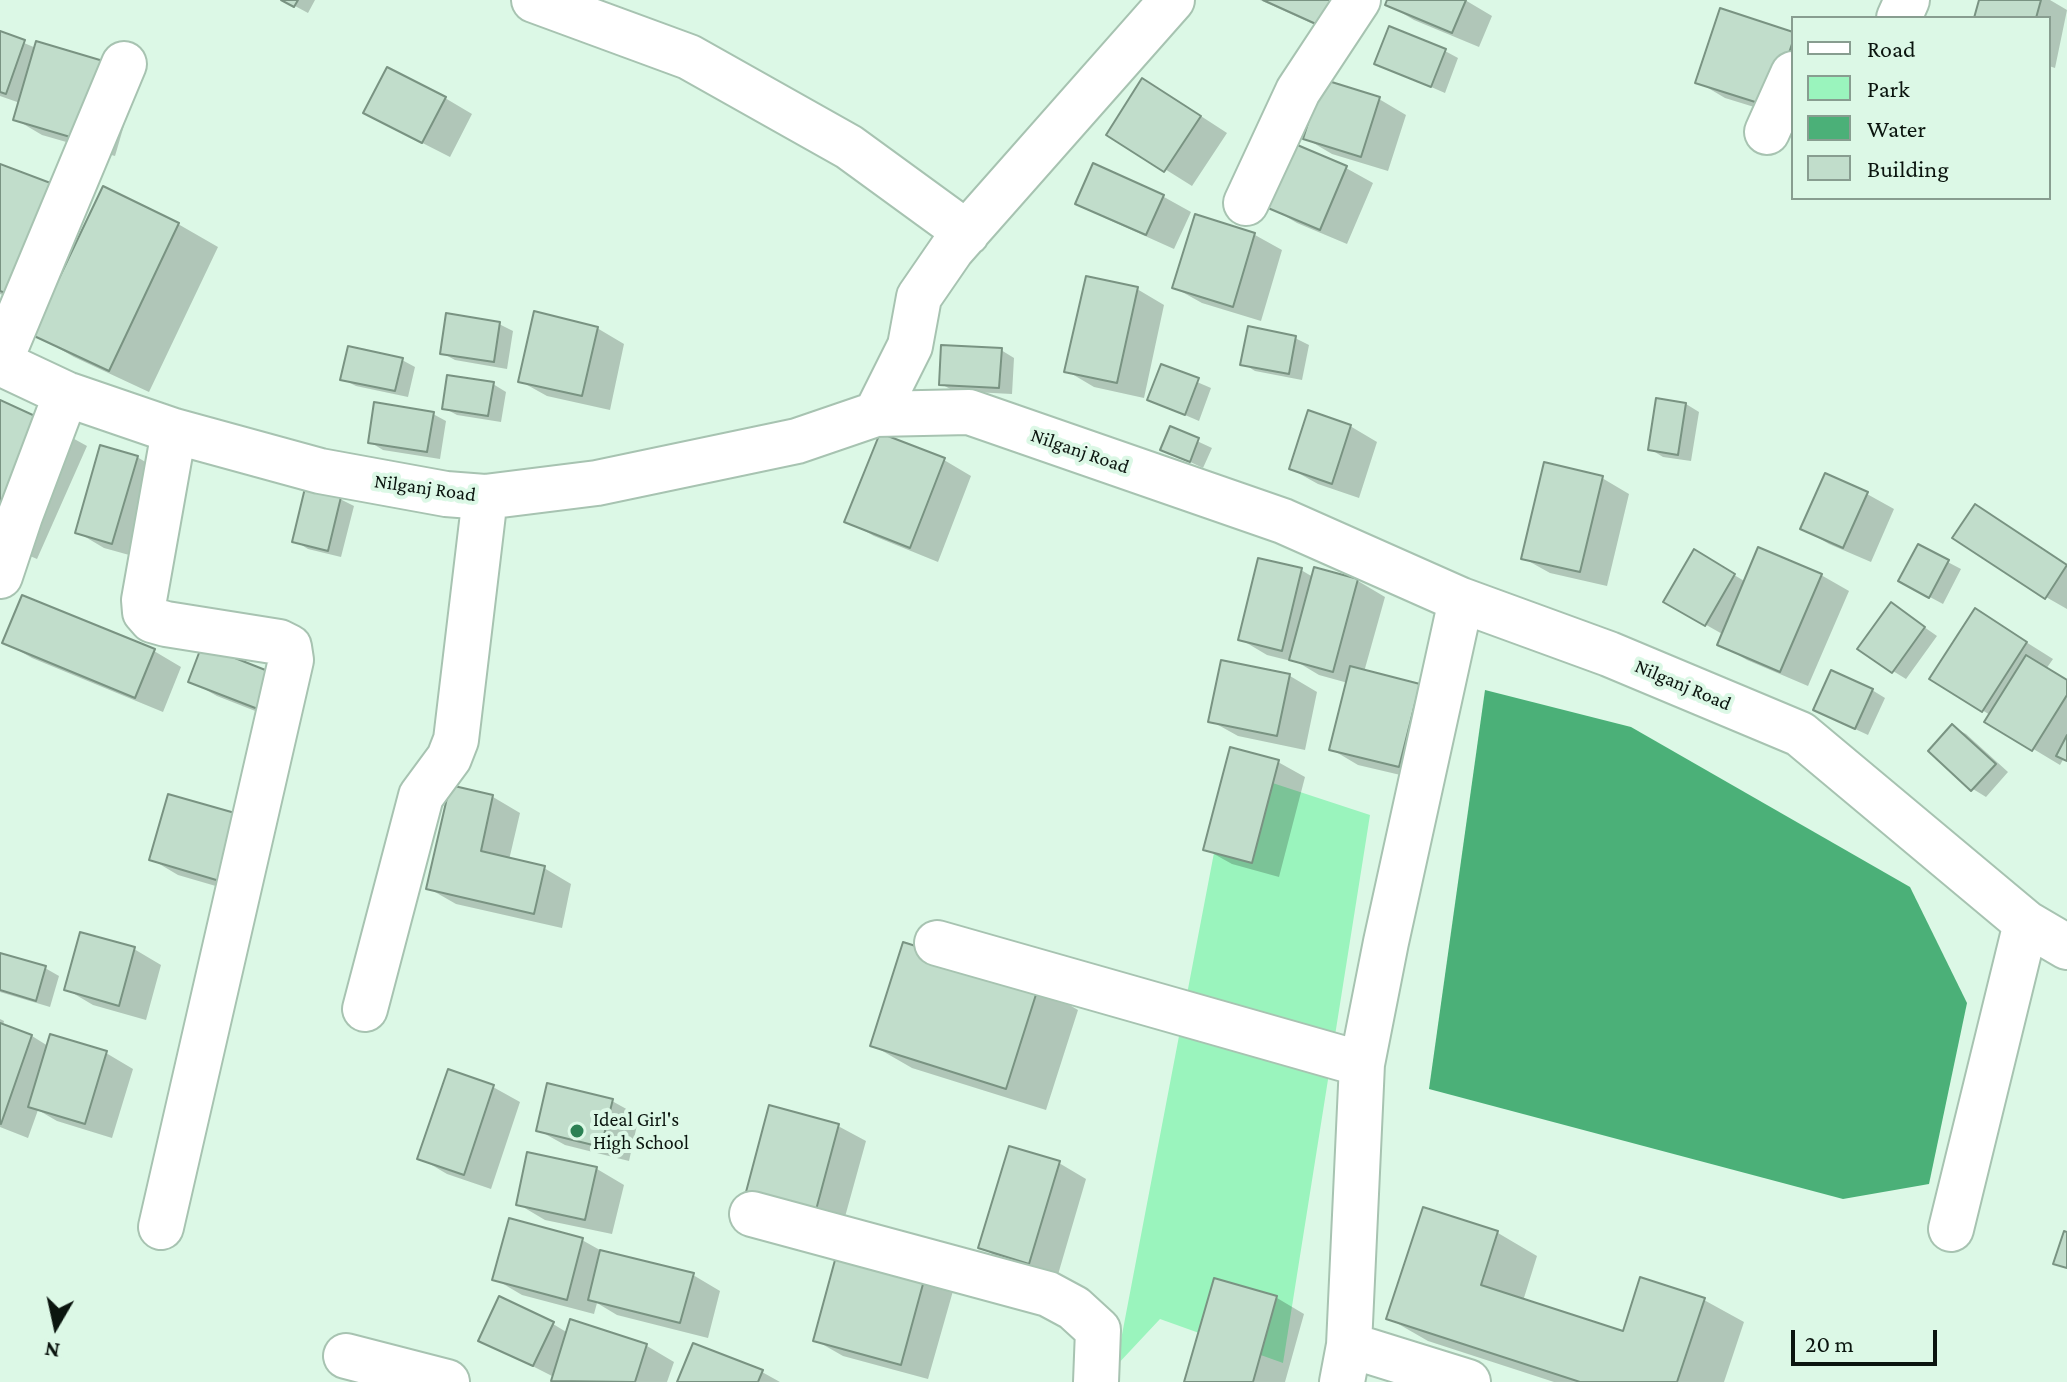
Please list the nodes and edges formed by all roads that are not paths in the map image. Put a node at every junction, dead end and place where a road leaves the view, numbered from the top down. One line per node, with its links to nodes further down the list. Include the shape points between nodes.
1 (1358, 0): 7 (street, via 1298,91)
2 (540, 1): 8 (street, via 689,57 849,147)
3 (1169, 1): 8 (street)
4 (124, 64): 9 (street)
5 (1791, 78): 6 (street)
6 (1767, 132)
7 (1246, 203)
8 (967, 233): 11 (street, via 919,297 910,346)
9 (0, 362): 10 (street, Nilganj Road)
10 (66, 394): 12 (street, Nilganj Road); 14 (street)
11 (876, 414): 13 (street, Nilganj Road, via 797,441 612,480); 15 (street, Nilganj Road, via 969,412 1283,521)
12 (174, 431): 13 (street, Nilganj Road, via 320,471); 22 (street, via 145,612 166,624 279,642 289,647 291,660)
13 (485, 497): 19 (street, via 456,740 421,796)
14 (0, 576)
15 (1461, 600): 16 (street, Nilganj Road, via 1609,654 1800,734); 20 (street)
16 (2026, 923): 18 (street, Nilganj Road); 23 (street)
17 (937, 943): 20 (street)
18 (2067, 947)
19 (365, 1009)
20 (1362, 1064): 25 (street)
21 (752, 1214): 27 (street, via 1048,1294 1098,1330)
22 (161, 1227)
23 (1951, 1229)
24 (346, 1356): 26 (street)
25 (1346, 1364): 28 (street)
26 (447, 1382)
27 (1096, 1382)
28 (1468, 1382)

